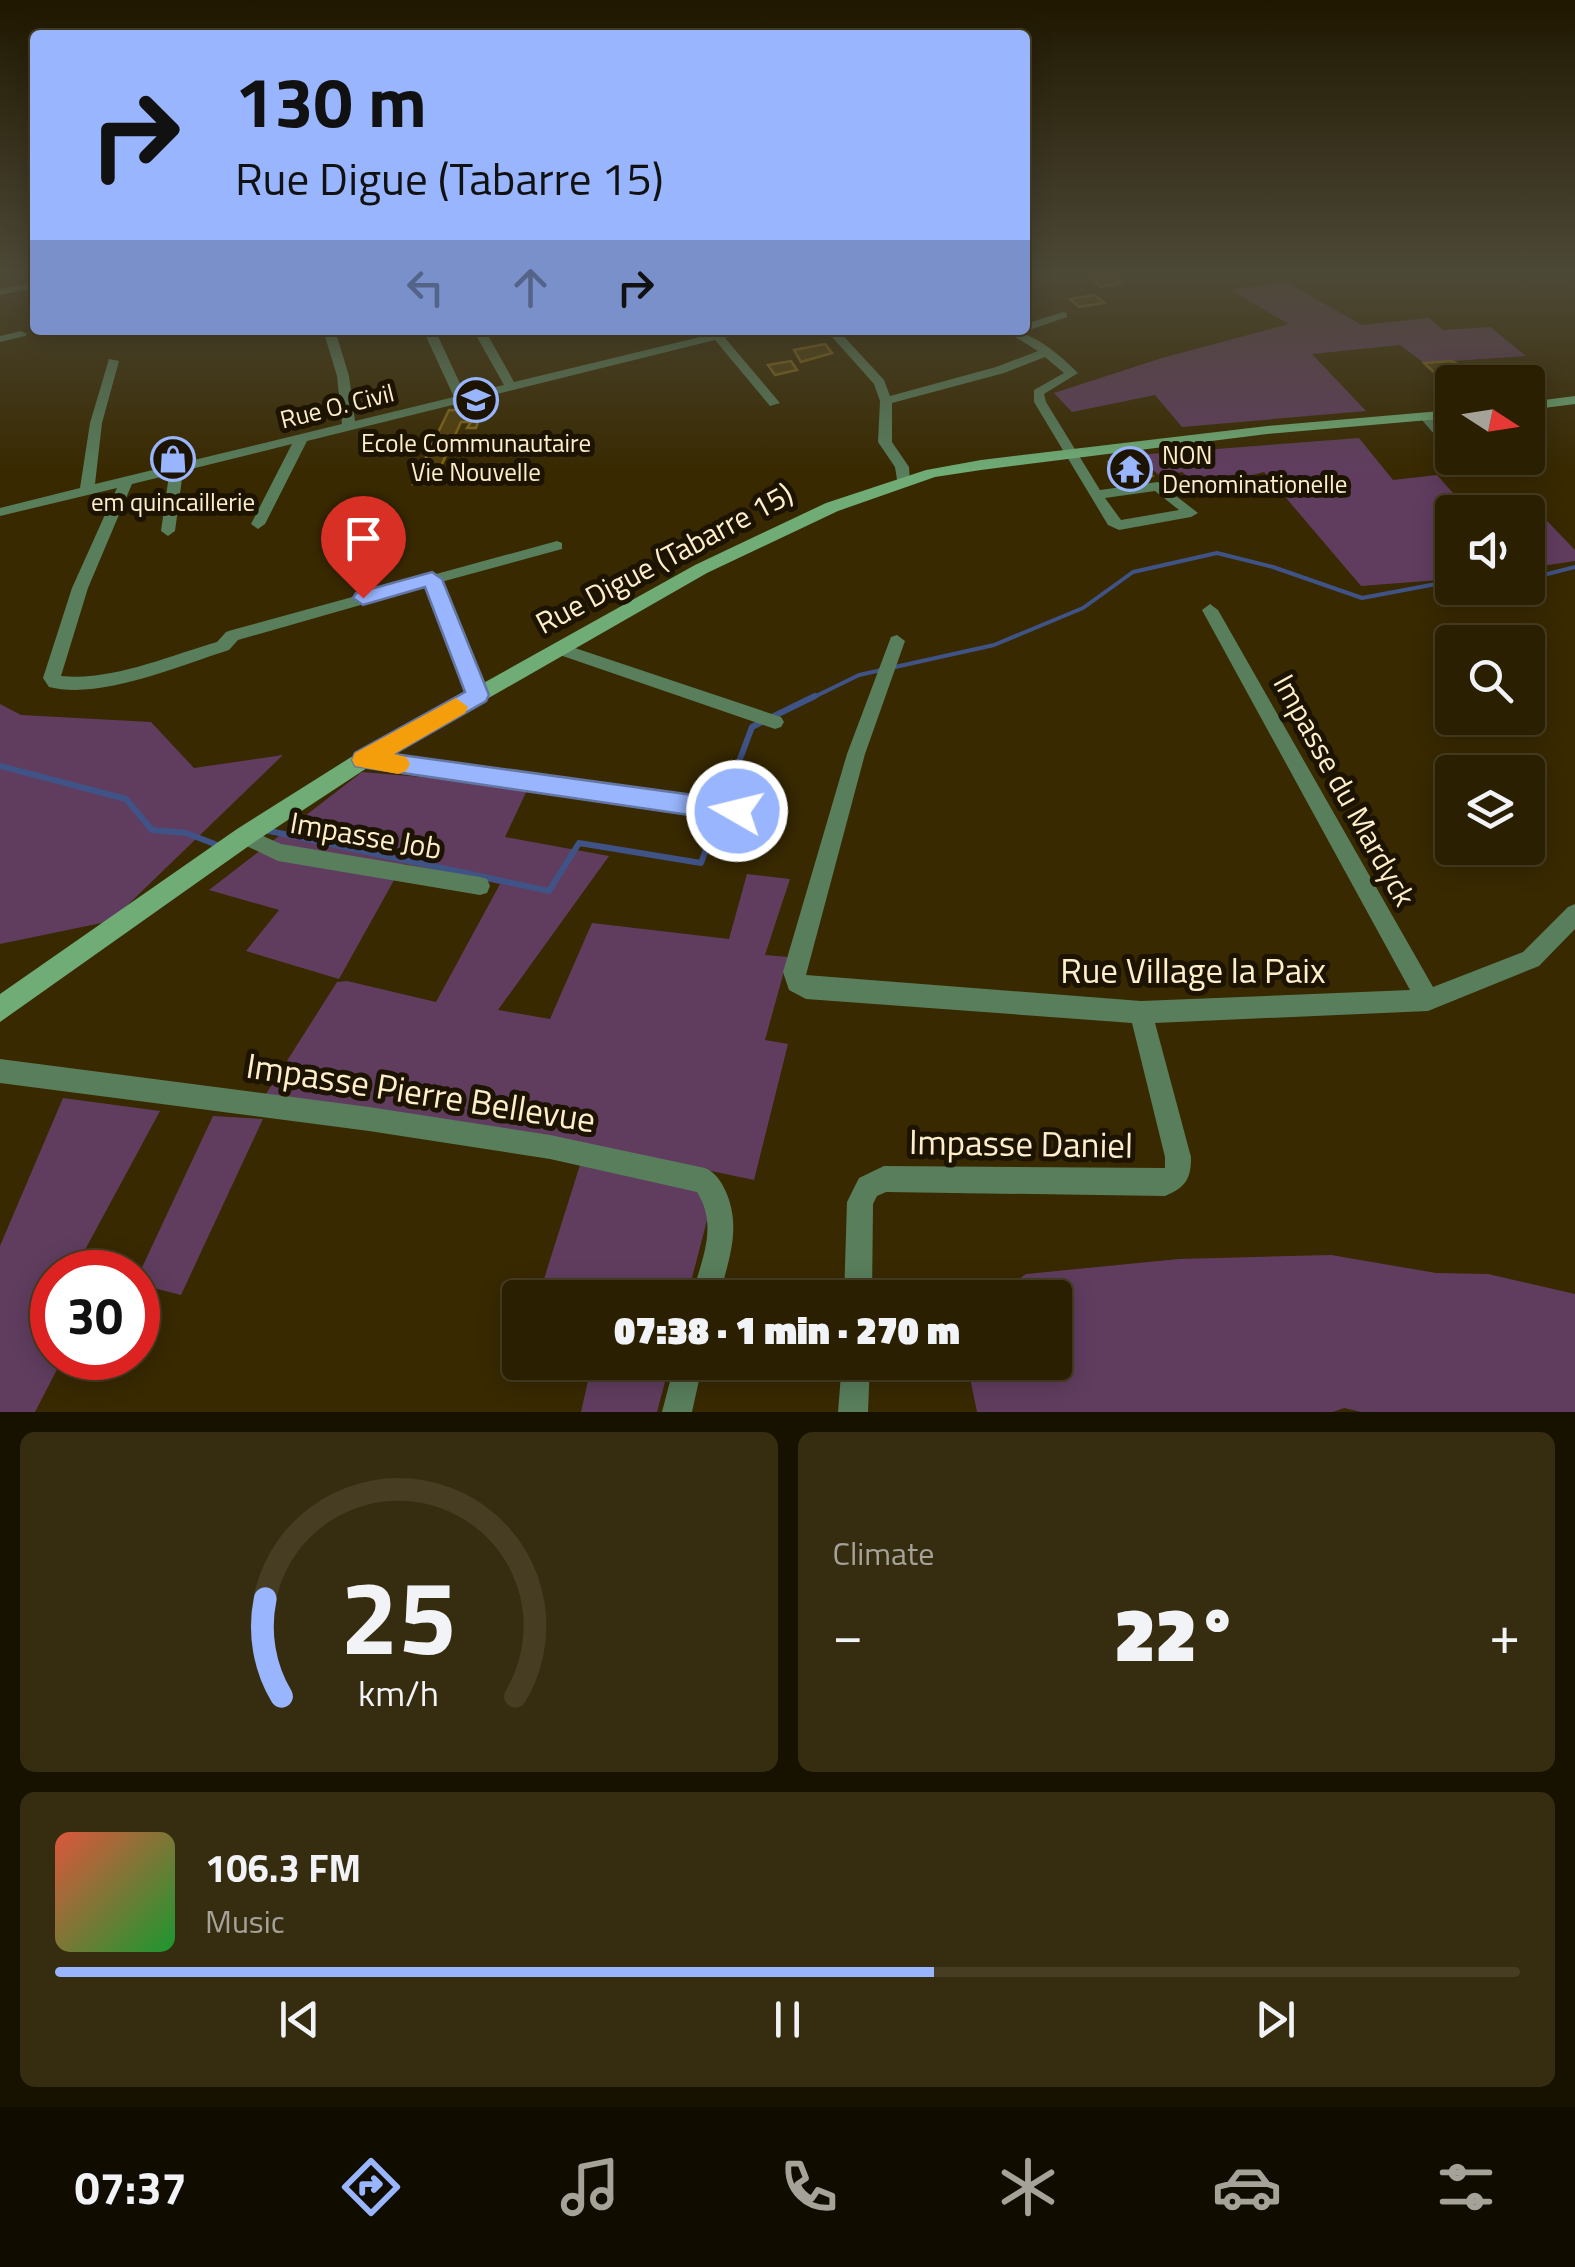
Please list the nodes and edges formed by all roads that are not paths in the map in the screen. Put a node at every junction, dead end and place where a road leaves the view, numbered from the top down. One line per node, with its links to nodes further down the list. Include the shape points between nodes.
1 (333, 340): 18 (street)
2 (433, 340): 11 (street)
3 (485, 340): 10 (street)
4 (703, 340): 10 (street, Rue O. Civil)
5 (721, 340): 14 (street)
6 (841, 340): 13 (street, via 880,384)
7 (1028, 340): 8 (street)
8 (1047, 352): 13 (street); 21 (street, via 1072,373 1038,393 1040,402)
9 (113, 361): 25 (street)
10 (511, 388): 11 (street, Rue O. Civil)
11 (462, 400): 18 (street, Rue O. Civil)
12 (1575, 400): 15 (street)
13 (886, 402): 24 (street, via 884,442 902,467)
14 (774, 403)
15 (1545, 404)
16 (1435, 416): 17 (street, Rue Digue (Tabarre 15))
17 (1426, 417): 19 (street); 21 (street, Rue Digue (Tabarre 15))
18 (349, 427): 20 (street, Rue O. Civil)
19 (1435, 427)
20 (302, 438): 22 (street, Rue O. Civil); 28 (street)
21 (1074, 456): 24 (street, Rue Digue (Tabarre 15), via 981,465); 26 (street)
22 (176, 468): 23 (street, Rue O. Civil); 29 (street)
23 (128, 480): 25 (street, Rue O. Civil); 31 (street, via 80,588 55,682 143,670 223,646 232,636)
24 (903, 483): 34 (street, Rue Digue (Tabarre 15), via 832,507 702,568)
25 (87, 491): 27 (street, Rue O. Civil)
26 (1095, 495): 26 (street, via 1119,525 1191,514 1158,486)
27 (0, 512)
28 (258, 524)
29 (168, 530)
30 (556, 546): 31 (street)
31 (432, 579): 35 (street)
32 (1210, 610): 42 (street, Impasse du Mardyck)
33 (897, 641): 44 (street, Rue Village la Paix, via 856,754 794,972 797,982 806,988)
34 (560, 649): 35 (street, Rue Digue (Tabarre 15)); 36 (street)
35 (478, 695): 37 (street, Rue Digue (Tabarre 15))
36 (775, 722)
37 (364, 760): 38 (street); 39 (street, Rue Digue (Tabarre 15))
38 (737, 811)
39 (255, 830): 40 (street, Impasse Job, via 278,852); 43 (street, Rue Digue (Tabarre 15))
40 (480, 886)
41 (1575, 914): 42 (street, Rue Village la Paix, via 1531,959)
42 (1428, 1000): 44 (street, Rue Village la Paix)
43 (0, 1009)
44 (1142, 1012): 47 (street, Impasse Daniel, via 1178,1175 1164,1183 884,1179 868,1187 860,1202)
45 (0, 1071): 46 (street, Impasse Pierre Bellevue, via 550,1146 705,1181 724,1218)
46 (709, 1280)
47 (858, 1280)
48 (685, 1380): 50 (street)
49 (855, 1380): 51 (street)
50 (677, 1412)
51 (853, 1412)

